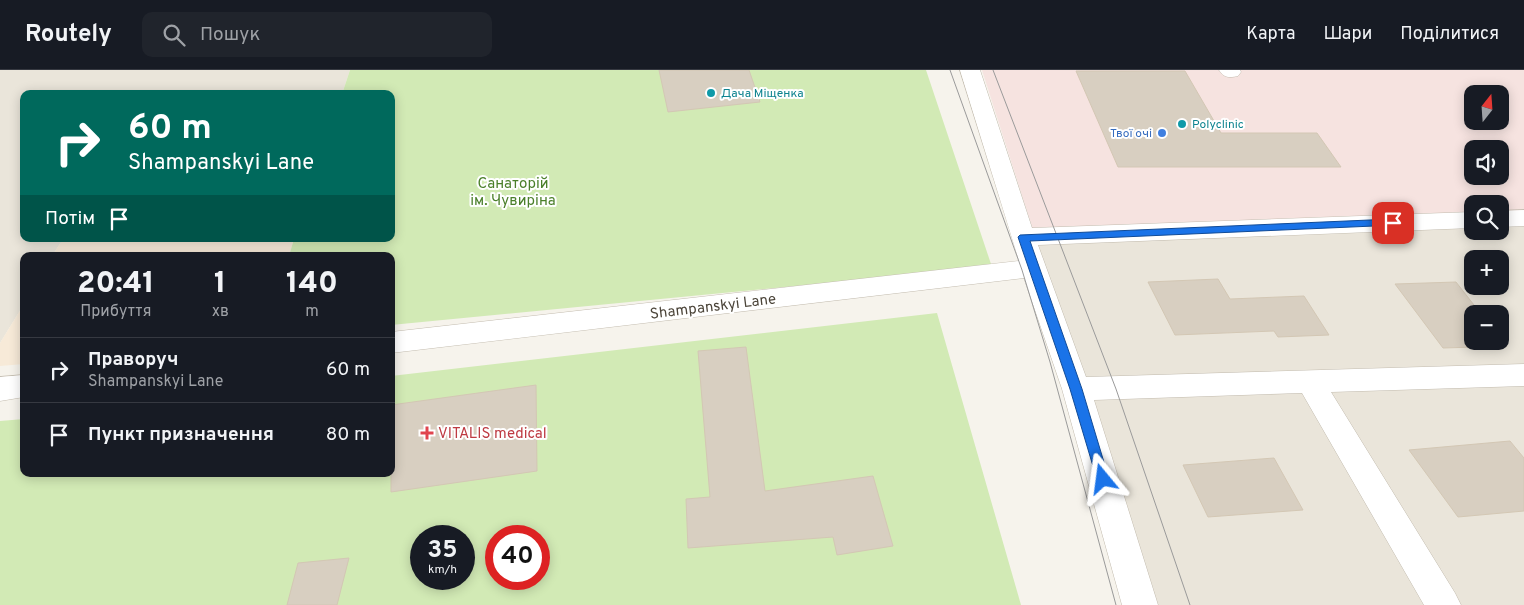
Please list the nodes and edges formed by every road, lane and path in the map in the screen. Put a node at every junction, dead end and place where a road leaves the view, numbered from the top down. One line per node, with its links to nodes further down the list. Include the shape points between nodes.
1 (970, 70): 5 (street)
2 (1524, 218): 3 (street)
3 (1509, 219)
4 (1464, 220): 5 (street)
5 (1024, 237): 6 (street)
6 (1034, 268): 7 (street, Shampanskyi Lane); 12 (street)
7 (395, 343)
8 (1524, 375): 9 (street)
9 (1310, 382): 12 (street); 14 (street)
10 (20, 386): 11 (street)
11 (0, 388)
12 (1076, 389): 13 (street)
13 (1140, 605)
14 (1443, 605)

